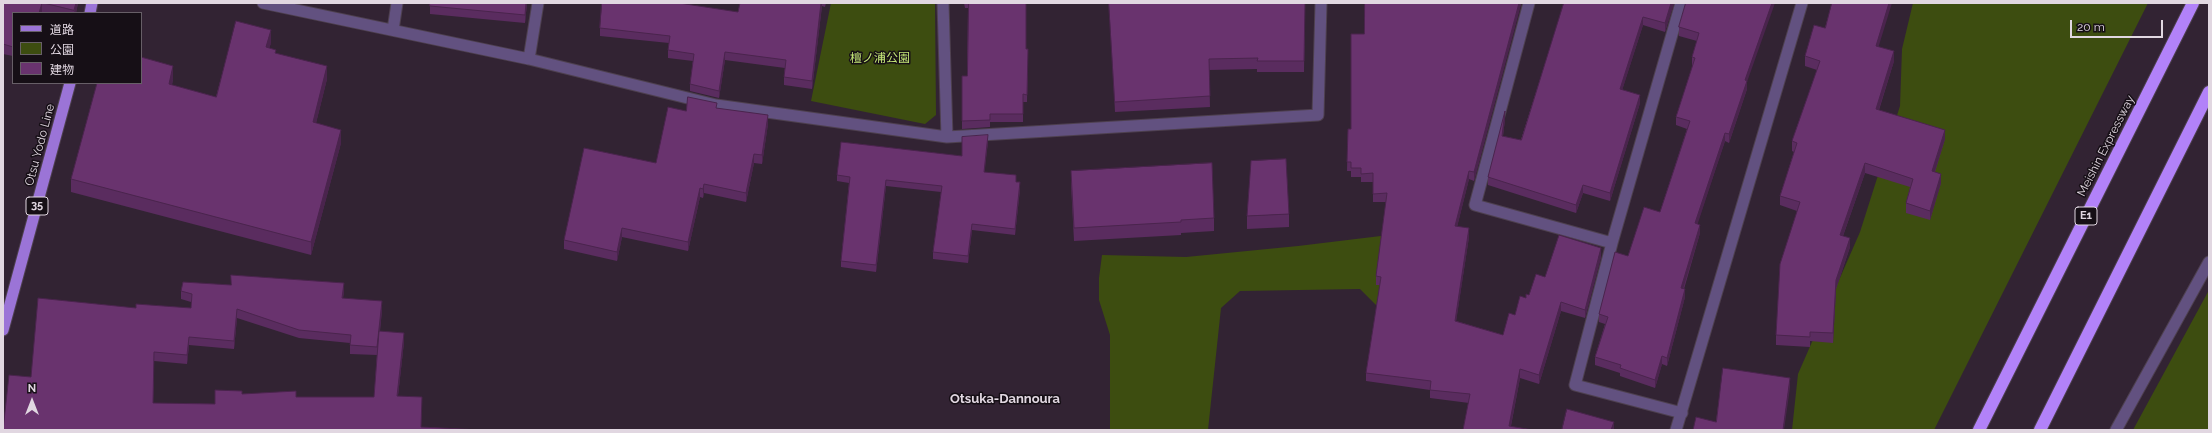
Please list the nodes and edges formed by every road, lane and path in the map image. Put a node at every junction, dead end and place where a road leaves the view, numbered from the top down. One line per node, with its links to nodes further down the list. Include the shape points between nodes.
1 (263, 3): 10 (street)
2 (397, 3): 10 (street)
3 (538, 3): 11 (street)
4 (943, 3): 14 (street)
5 (1320, 3): 14 (street, via 1318,115)
6 (1529, 3): 15 (street, via 1475,205)
7 (1681, 3): 15 (street)
8 (1802, 3): 18 (street)
9 (2193, 3): 20 (highway, Meishin Expressway / E1)
10 (393, 30): 11 (street)
11 (529, 59): 14 (street, via 716,105)
12 (70, 84): 17 (main road, Otsu Yodo Line / 35)
13 (2209, 92): 21 (highway)
14 (947, 137)
15 (1612, 243): 18 (street, via 1575,385)
16 (2209, 262): 22 (street)
17 (3, 330)
18 (1682, 413): 19 (street)
19 (1676, 430)
20 (1979, 430)
21 (2040, 430)
22 (2116, 430)

